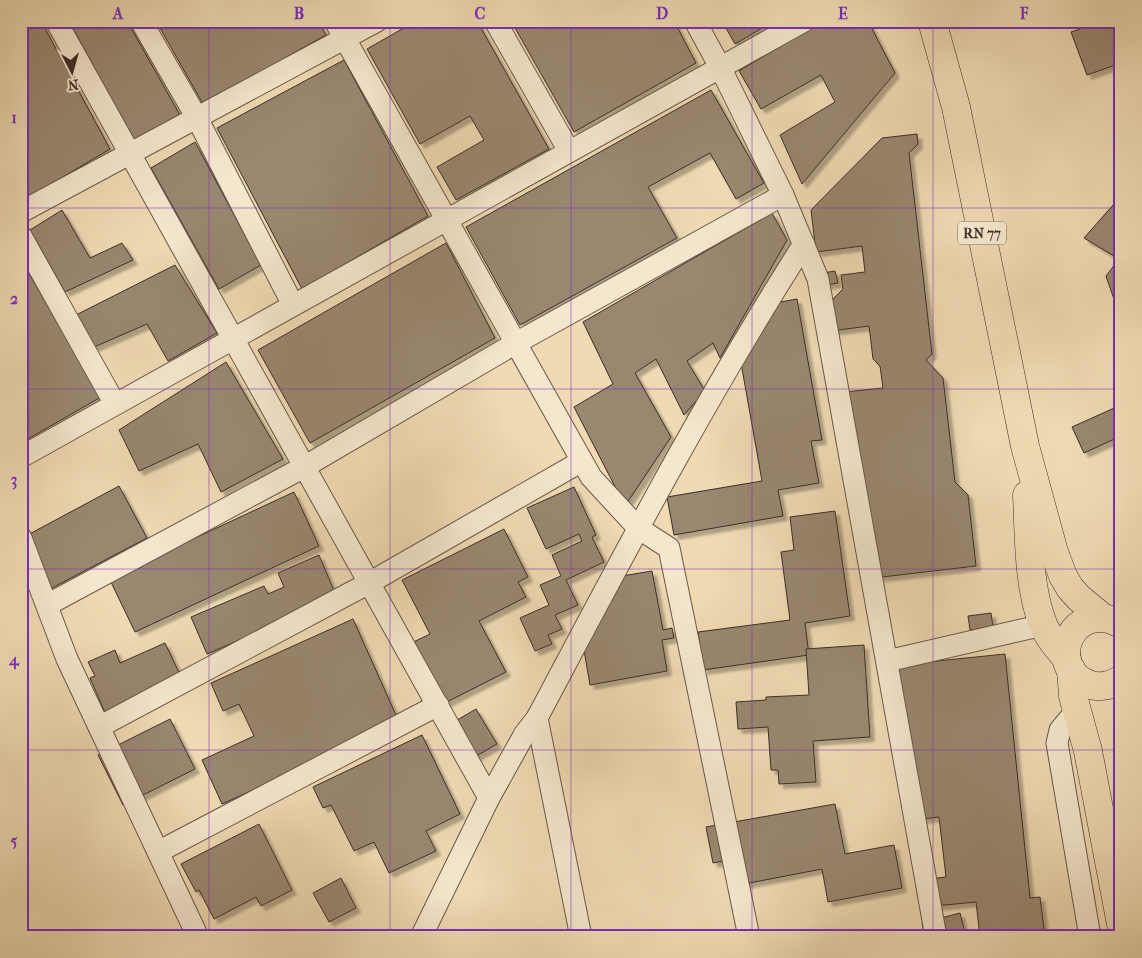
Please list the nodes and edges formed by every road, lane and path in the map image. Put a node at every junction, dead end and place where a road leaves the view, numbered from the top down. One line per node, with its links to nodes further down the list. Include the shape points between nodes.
1 (56, 21): 12 (street)
2 (141, 21): 10 (street)
3 (377, 21): 8 (street)
4 (495, 21): 11 (street)
5 (696, 21): 9 (street)
6 (804, 21): 9 (street)
7 (932, 21): 22 (main road, RN 77, via 956,107)
8 (340, 30): 10 (street); 15 (street)
9 (720, 68): 11 (street); 13 (street)
10 (197, 118): 12 (street); 18 (street)
11 (570, 152): 15 (street)
12 (130, 154): 14 (street); 19 (street)
13 (783, 194): 17 (street); 20 (street)
14 (21, 212)
15 (447, 220): 18 (street); 20 (street)
16 (21, 236): 21 (street)
17 (804, 244): 26 (street, via 758,315); 32 (street, via 818,279)
18 (293, 305): 19 (street)
19 (233, 338): 21 (street); 25 (street)
20 (516, 343): 24 (street); 25 (street)
21 (115, 404): 23 (street)
22 (1025, 446): 30 (main road, RN 77, via 1063,576 1078,598); 31 (main road, RN 77, via 1030,556)
23 (21, 457)
24 (582, 461): 26 (street, via 591,477); 28 (street)
25 (304, 467): 28 (street); 29 (street)
26 (638, 528): 37 (street); 45 (street, via 669,548)
27 (21, 538): 29 (street)
28 (369, 583): 35 (street); 38 (street)
29 (47, 605): 38 (street, via 67,660)
30 (1111, 621): 33 (main road, via 1091,618 1073,631 1066,652)
31 (1043, 626): 32 (street); 33 (main road, RN 77)
32 (888, 662): 46 (street)
33 (1069, 664): 34 (main road, via 1074,674 1094,686 1106,686); 36 (main road)
34 (1121, 679)
35 (438, 705): 39 (street); 40 (street)
36 (1076, 711): 41 (main road, via 1088,751); 47 (street, via 1060,730 1057,743)
37 (537, 718): 39 (street); 44 (street)
38 (99, 727): 40 (street)
39 (489, 798): 43 (street)
40 (158, 852): 42 (street)
41 (1121, 924)
42 (198, 937)
43 (421, 937)
44 (581, 937)
45 (749, 937)
46 (936, 937)
47 (1090, 937)

